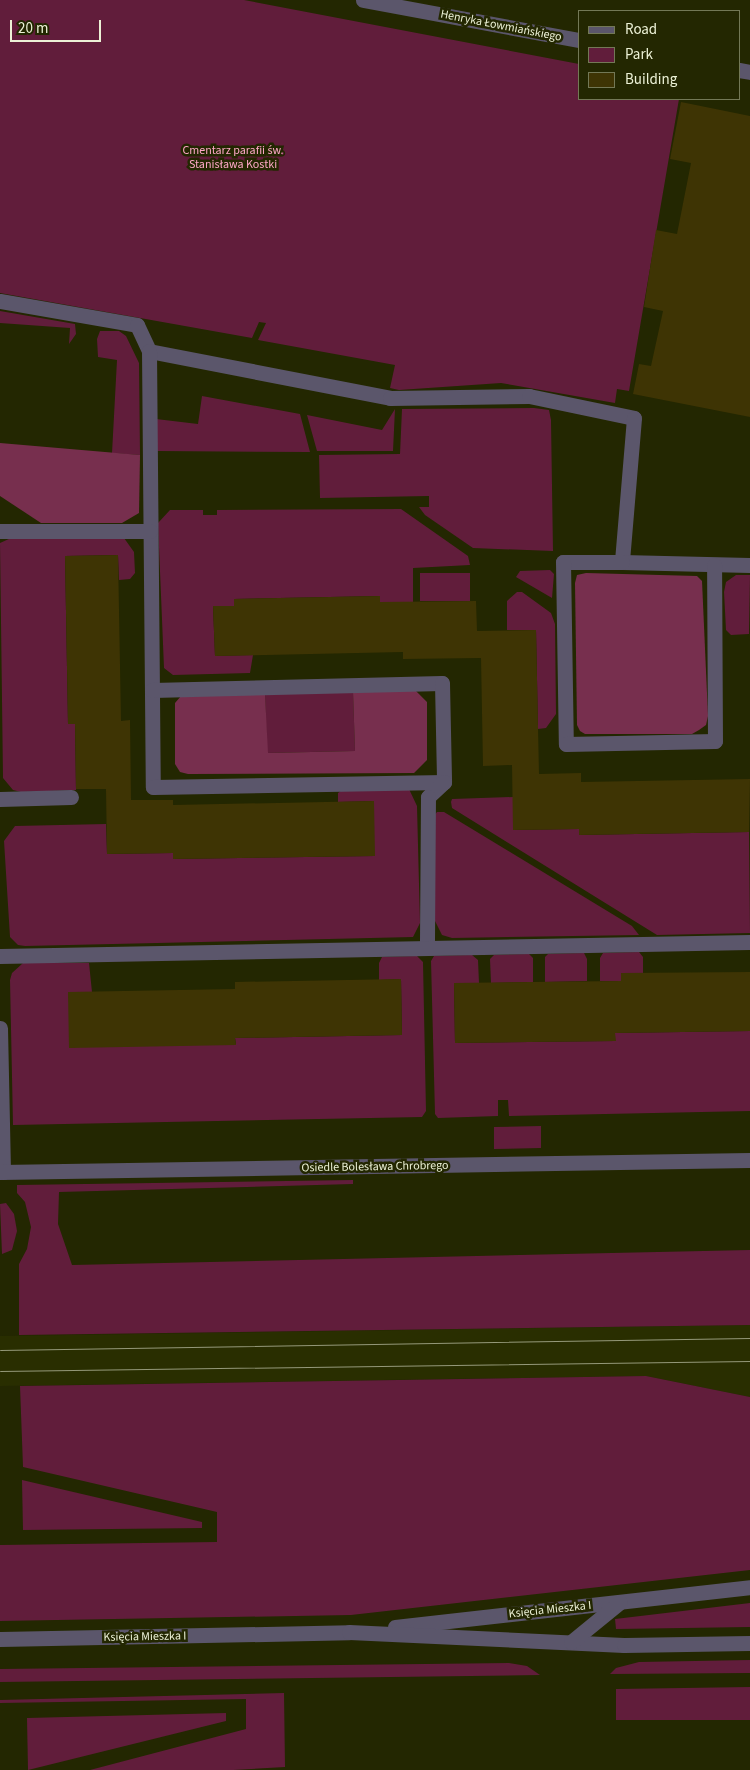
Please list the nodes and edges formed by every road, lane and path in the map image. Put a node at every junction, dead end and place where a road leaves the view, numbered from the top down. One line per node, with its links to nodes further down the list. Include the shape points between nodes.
1 (363, 0): 2 (street, Henryka Łowmiańskiego)
2 (578, 40)
3 (0, 301): 4 (street, via 137,325)
4 (149, 351): 6 (street); 7 (street, via 390,398 529,396 634,418)
5 (0, 531): 6 (street)
6 (150, 531): 10 (street)
7 (622, 562): 8 (street); 8 (street, via 563,562 566,744 715,741)
8 (714, 565): 9 (street)
9 (750, 565)
10 (152, 690): 11 (street, via 153,786); 11 (street, via 442,683)
11 (444, 782): 15 (street, via 428,797)
12 (71, 798): 13 (street)
13 (0, 799)
14 (750, 942): 15 (street)
15 (427, 948): 16 (street)
16 (0, 956)
17 (0, 1028): 19 (street)
18 (750, 1160): 19 (street, Osiedle Bolesława Chrobrego)
19 (2, 1172)
20 (750, 1587): 21 (street, Księcia Mieszka I)
21 (621, 1602): 22 (street, Księcia Mieszka I); 24 (street)
22 (349, 1632): 23 (street, Księcia Mieszka I); 24 (street, Księcia Mieszka I)
23 (0, 1639)
24 (571, 1642): 25 (street, Księcia Mieszka I)
25 (750, 1643)

